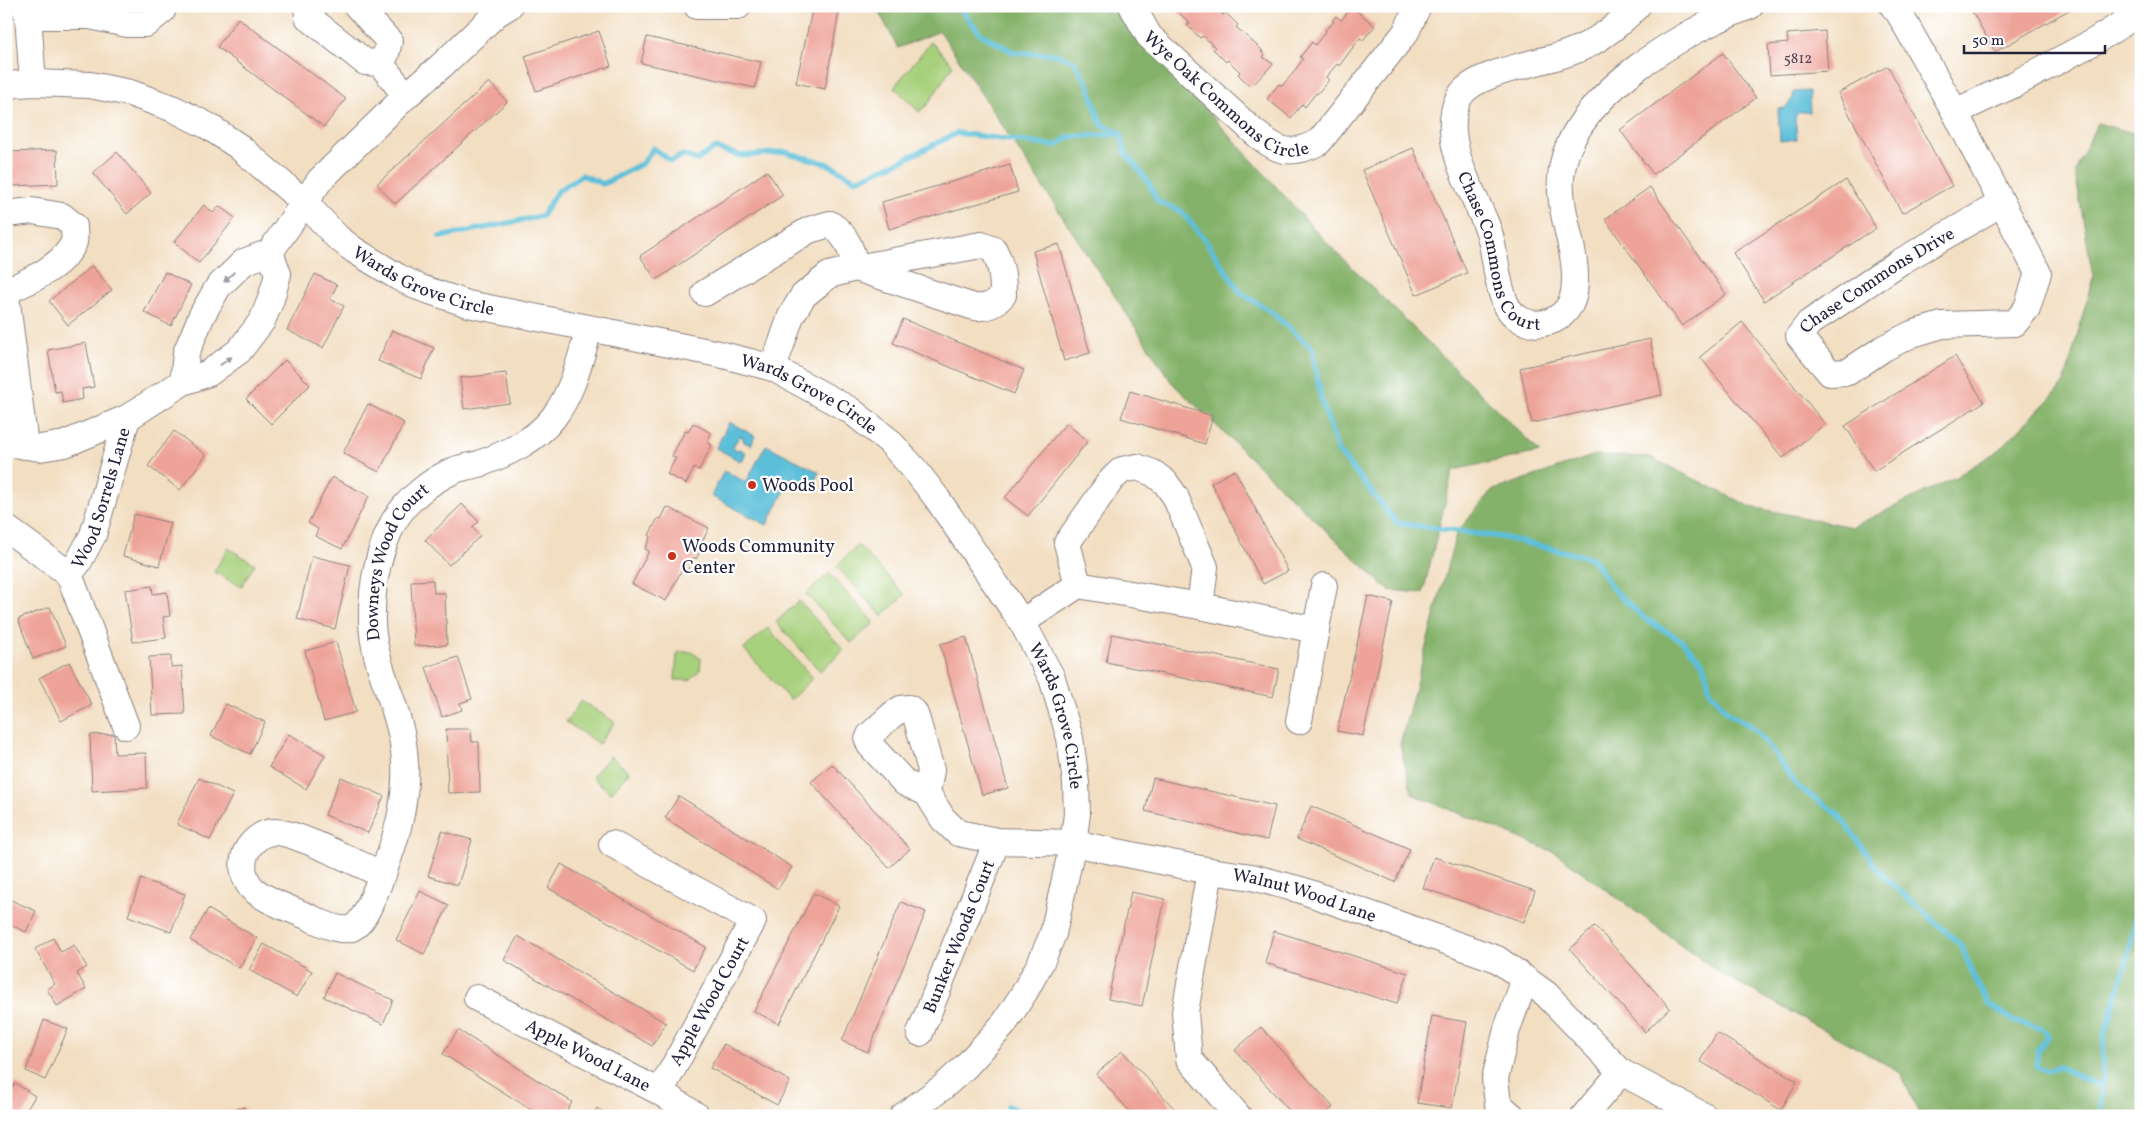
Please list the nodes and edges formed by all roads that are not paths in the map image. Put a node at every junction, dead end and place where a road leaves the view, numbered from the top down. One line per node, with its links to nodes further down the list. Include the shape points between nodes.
1 (164, 6): 12 (street, via 146,24)
2 (306, 6): 14 (street, via 308,17 365,62)
3 (357, 6): 14 (street, via 389,41)
4 (509, 6): 17 (street, via 496,14)
5 (697, 6): 6 (street)
6 (738, 6)
7 (1132, 6): 8 (street, Wye Oak Commons Circle, via 1149,36 1272,147 1289,151 1304,150 1319,142 1406,32)
8 (1418, 6)
9 (1637, 6): 10 (street, Chase Commons Court, via 1603,36 1572,52 1470,85 1460,96 1454,112 1453,131 1459,161 1489,234 1504,301 1510,312 1537,325 1557,319 1569,306 1574,294 1575,264 1562,205 1561,175 1567,154 1586,116 1597,102 1643,63 1713,21)
10 (1750, 6)
11 (1893, 6): 18 (street, Chase Commons Drive)
12 (26, 11): 15 (street)
13 (2141, 12): 18 (street, via 2079,50)
14 (380, 63): 17 (street)
15 (33, 83): 16 (street, Wards Grove Circle); 19 (street, Wards Grove Circle, via 90,84 174,109 238,146)
16 (6, 85)
17 (406, 96): 19 (street, via 320,180)
18 (1955, 112): 20 (street, Chase Commons Drive)
19 (305, 203): 22 (street); 27 (street, Wards Grove Circle, via 354,250 418,286 468,304)
20 (2002, 203): 20 (street, Chase Commons Drive, via 1900,262 1810,323 1799,336 1830,373 1848,372 1884,348 1912,334 1942,325 2015,323 2027,308 2038,273)
21 (6, 214): 24 (street, via 32,211 62,216 74,226 74,242 60,260 35,279)
22 (270, 252): 29 (street, one-way to 29, via 244,262 218,288 186,353); 29 (street, Wood Sorrels Lane, one-way to 22, via 209,372 239,352 262,321 278,274)
23 (856, 268): 23 (street, via 974,307 984,308 1003,295 1001,264 994,250 981,245); 25 (street, via 845,236 830,224 809,230); 28 (street, via 830,275 803,296 791,316)
24 (6, 291)
25 (705, 292)
26 (6, 296): 31 (street)
27 (589, 329): 28 (street, Wards Grove Circle); 46 (street, Downeys Wood Court, via 571,388 551,420 515,448 458,469 422,490 395,520 380,550 373,583 373,632 381,671 398,722 405,769 400,825)
28 (773, 368): 37 (street, Wards Grove Circle, via 850,410 888,441 936,497)
29 (182, 382): 30 (street, Wood Sorrels Lane)
30 (127, 418): 31 (street, Wood Sorrels Lane, via 65,444 40,448); 33 (street, Wood Sorrels Lane, via 93,535)
31 (16, 445)
32 (6, 528): 33 (street, Wood Sorrels Lane)
33 (69, 574): 40 (street, Wood Sorrels Lane)
34 (1078, 585): 36 (street); 36 (street, via 1067,543 1111,480 1122,470 1137,467 1165,482 1174,496 1205,567); 37 (street)
35 (1324, 586): 38 (street)
36 (1200, 606): 38 (street)
37 (1022, 622): 43 (street, Wards Grove Circle, via 1052,678 1070,738 1077,814)
38 (1316, 630): 39 (street)
39 (1299, 721)
40 (126, 726)
41 (927, 793): 42 (street, Walnut Wood Lane, via 942,819 958,833)
42 (998, 841): 43 (street, Walnut Wood Lane); 49 (street, Bunker Woods Court)
43 (1073, 843): 45 (street, Walnut Wood Lane); 53 (street, Wards Grove Circle, via 1053,934 1024,993 1004,1024 965,1067)
44 (612, 844): 51 (street, Apple Wood Court, via 753,921)
45 (1210, 871): 47 (street, Walnut Wood Lane, via 1252,877 1301,890 1496,959); 54 (street, via 1184,1012 1189,1059)
46 (383, 875): 46 (street, Downeys Wood Court, via 359,924 342,930 258,894 242,869 252,843 272,832 290,834)
47 (1525, 979): 50 (street, Walnut Wood Lane, via 1546,994); 55 (street, via 1507,1029 1495,1079 1498,1104)
48 (477, 998): 51 (street, Apple Wood Lane)
49 (920, 1033)
50 (1620, 1072): 56 (street); 57 (street, Walnut Wood Lane)
51 (660, 1092): 52 (street, Apple Wood Lane)
52 (697, 1116)
53 (903, 1116)
54 (1238, 1116)
55 (1512, 1116)
56 (1584, 1116)
57 (1704, 1116)

